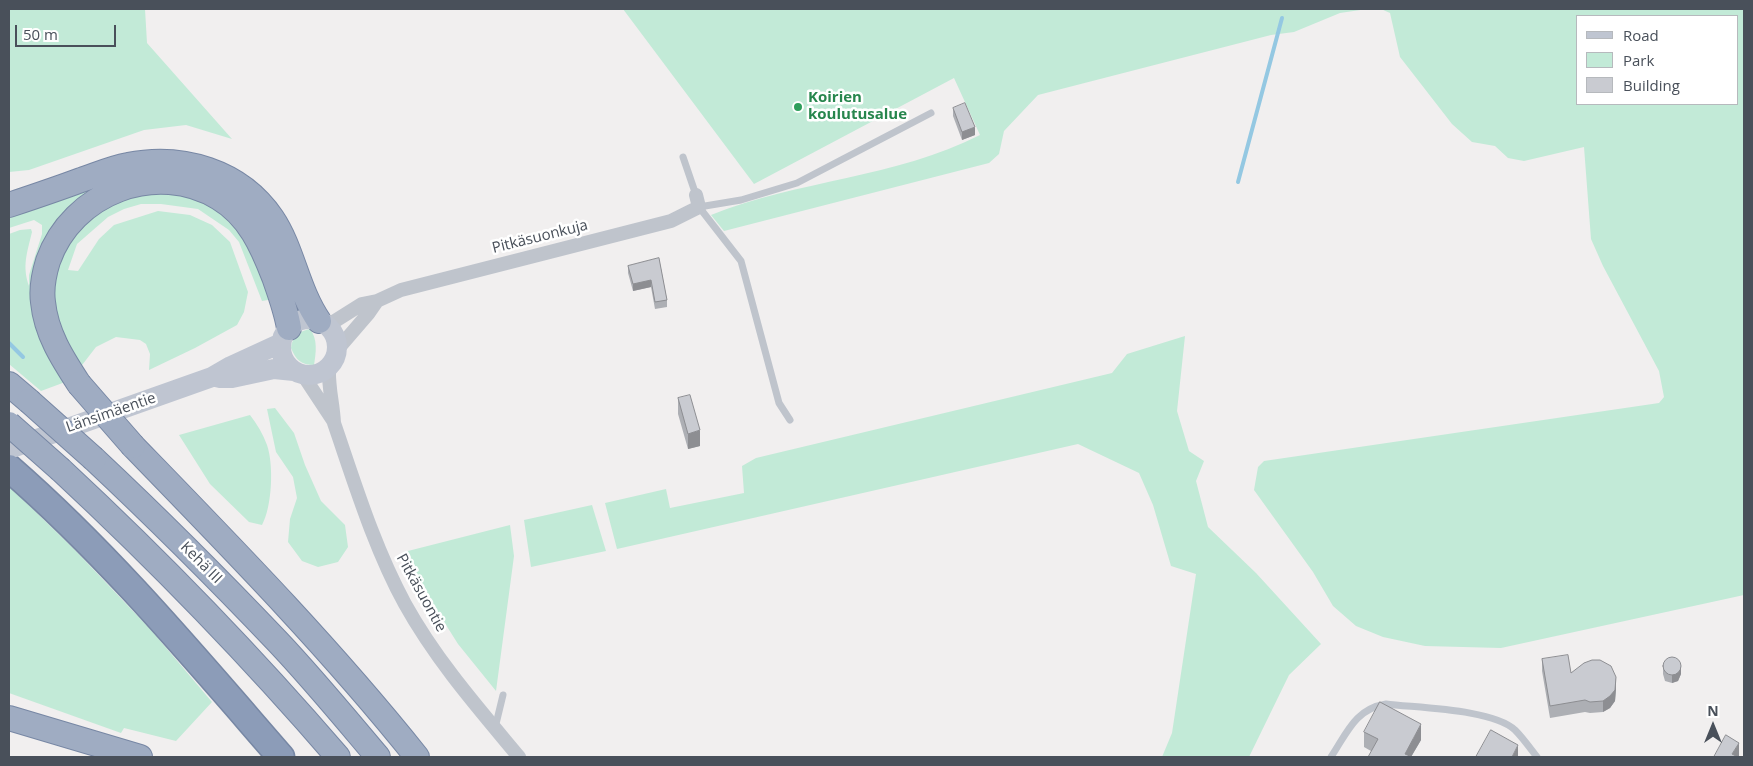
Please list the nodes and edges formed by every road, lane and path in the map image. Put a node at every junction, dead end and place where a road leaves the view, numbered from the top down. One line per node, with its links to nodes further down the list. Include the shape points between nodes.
1 (931, 113): 3 (lane, via 798,183 740,200)
2 (683, 157): 3 (lane)
3 (698, 201): 5 (street, Pitkäsuonkuja, via 671,221 416,286); 12 (lane, via 741,261 779,403)
4 (9, 205): 6 (highway, via 128,165 177,162 228,177 258,201 272,219 310,308)
5 (377, 301): 6 (street, Pitkäsuonkuja, via 362,304); 8 (street, Pitkäsuonkuja)
6 (323, 324): 7 (main road, via 308,320 298,322); 8 (main road, via 336,341)
7 (285, 335): 9 (main road, via 283,359); 10 (main road, Länsimäentie); 24 (highway, bridge, via 286,312 257,236 233,208 205,191 178,184 149,182 120,188 97,199 76,217 58,241 46,268 42,286 45,317 60,355 78,384 133,446 276,594)
8 (333, 359): 9 (main road, via 322,372 312,375); 13 (street, Pitkäsuontie, via 328,384)
9 (298, 373): 10 (main road, Länsimäentie, via 274,369 232,378); 13 (street, Pitkäsuontie)
10 (212, 377): 15 (main road, Länsimäentie)
11 (9, 384): 23 (highway, Kehä III, bridge, via 94,459 213,574)
12 (790, 420)
13 (334, 423): 19 (street, Pitkäsuontie, via 375,541 405,604 441,660)
14 (9, 424): 22 (highway, Kehä III, bridge, via 125,529 188,592)
15 (9, 449)
16 (17, 475): 21 (highway, via 81,535 183,644)
17 (503, 695): 19 (lane)
18 (9, 718): 20 (highway)
19 (495, 728): 25 (street, Pitkäsuontie)
20 (140, 757)
21 (280, 757)
22 (338, 757)
23 (378, 757)
24 (417, 757)
25 (519, 757)
26 (1331, 757): 27 (lane, via 1358,716 1386,704 1472,713 1498,721 1514,729)
27 (1537, 757)

